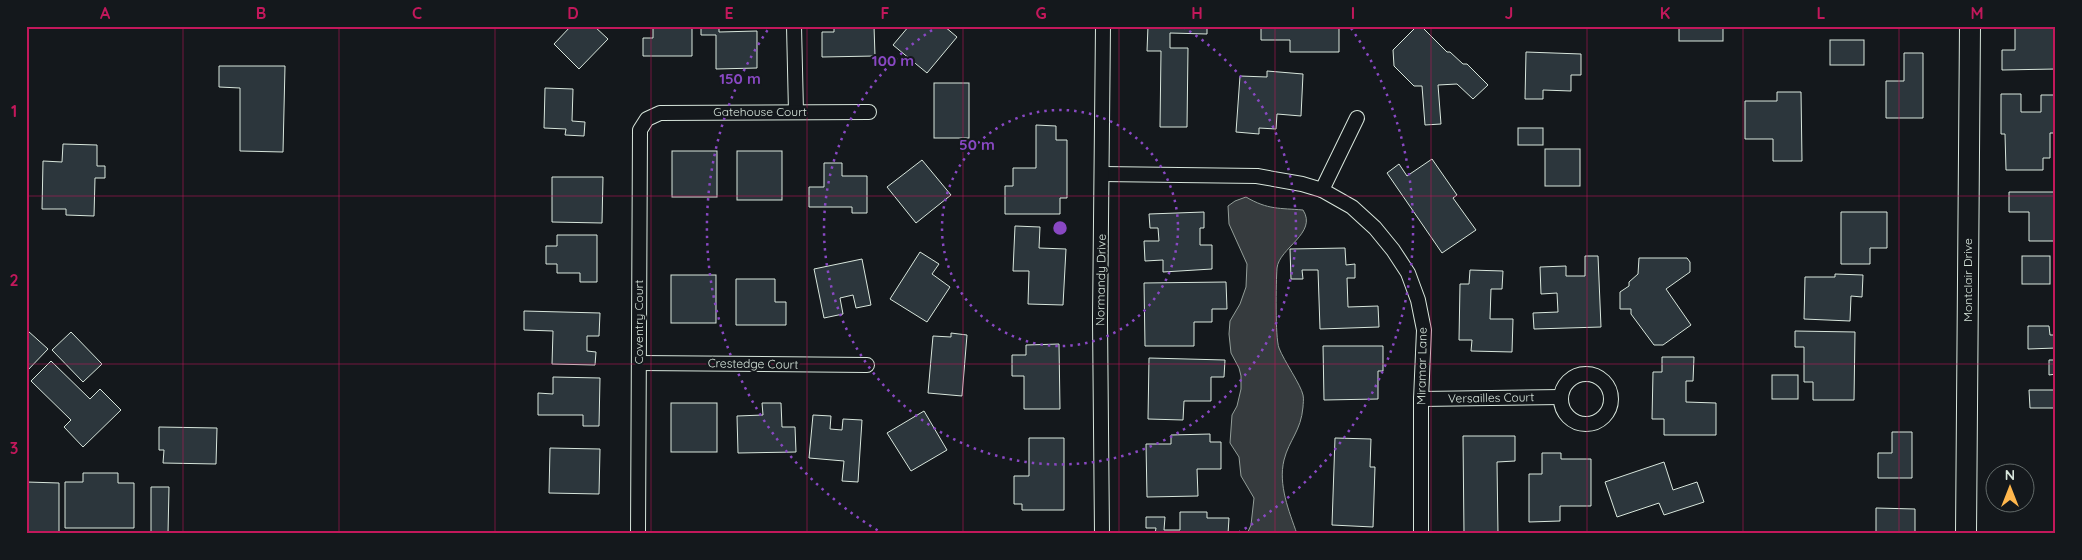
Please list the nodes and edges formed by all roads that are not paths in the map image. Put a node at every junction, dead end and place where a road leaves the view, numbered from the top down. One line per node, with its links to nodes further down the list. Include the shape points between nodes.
1 (794, 26): 4 (street)
2 (1102, 26): 8 (street, Normandy Drive)
3 (1970, 26): 17 (street, Montclair Drive)
4 (796, 112): 5 (street, Gatehouse Court); 6 (street, Gatehouse Court)
5 (869, 112)
6 (651, 115): 10 (street, Coventry Court, via 640,130)
7 (1357, 118): 9 (street)
8 (1102, 174): 9 (street, Miramar Lane, via 1257,176); 15 (street, Normandy Drive)
9 (1322, 190): 13 (street, Miramar Lane, via 1352,207 1375,228 1408,273 1424,330)
10 (639, 362): 11 (street, Crestedge Court); 14 (street, Coventry Court)
11 (867, 365)
12 (1561, 397): 13 (street, Versailles Court)
13 (1421, 399): 16 (street, Miramar Lane)
14 (638, 534)
15 (1102, 534)
16 (1421, 534)
17 (1966, 534)

